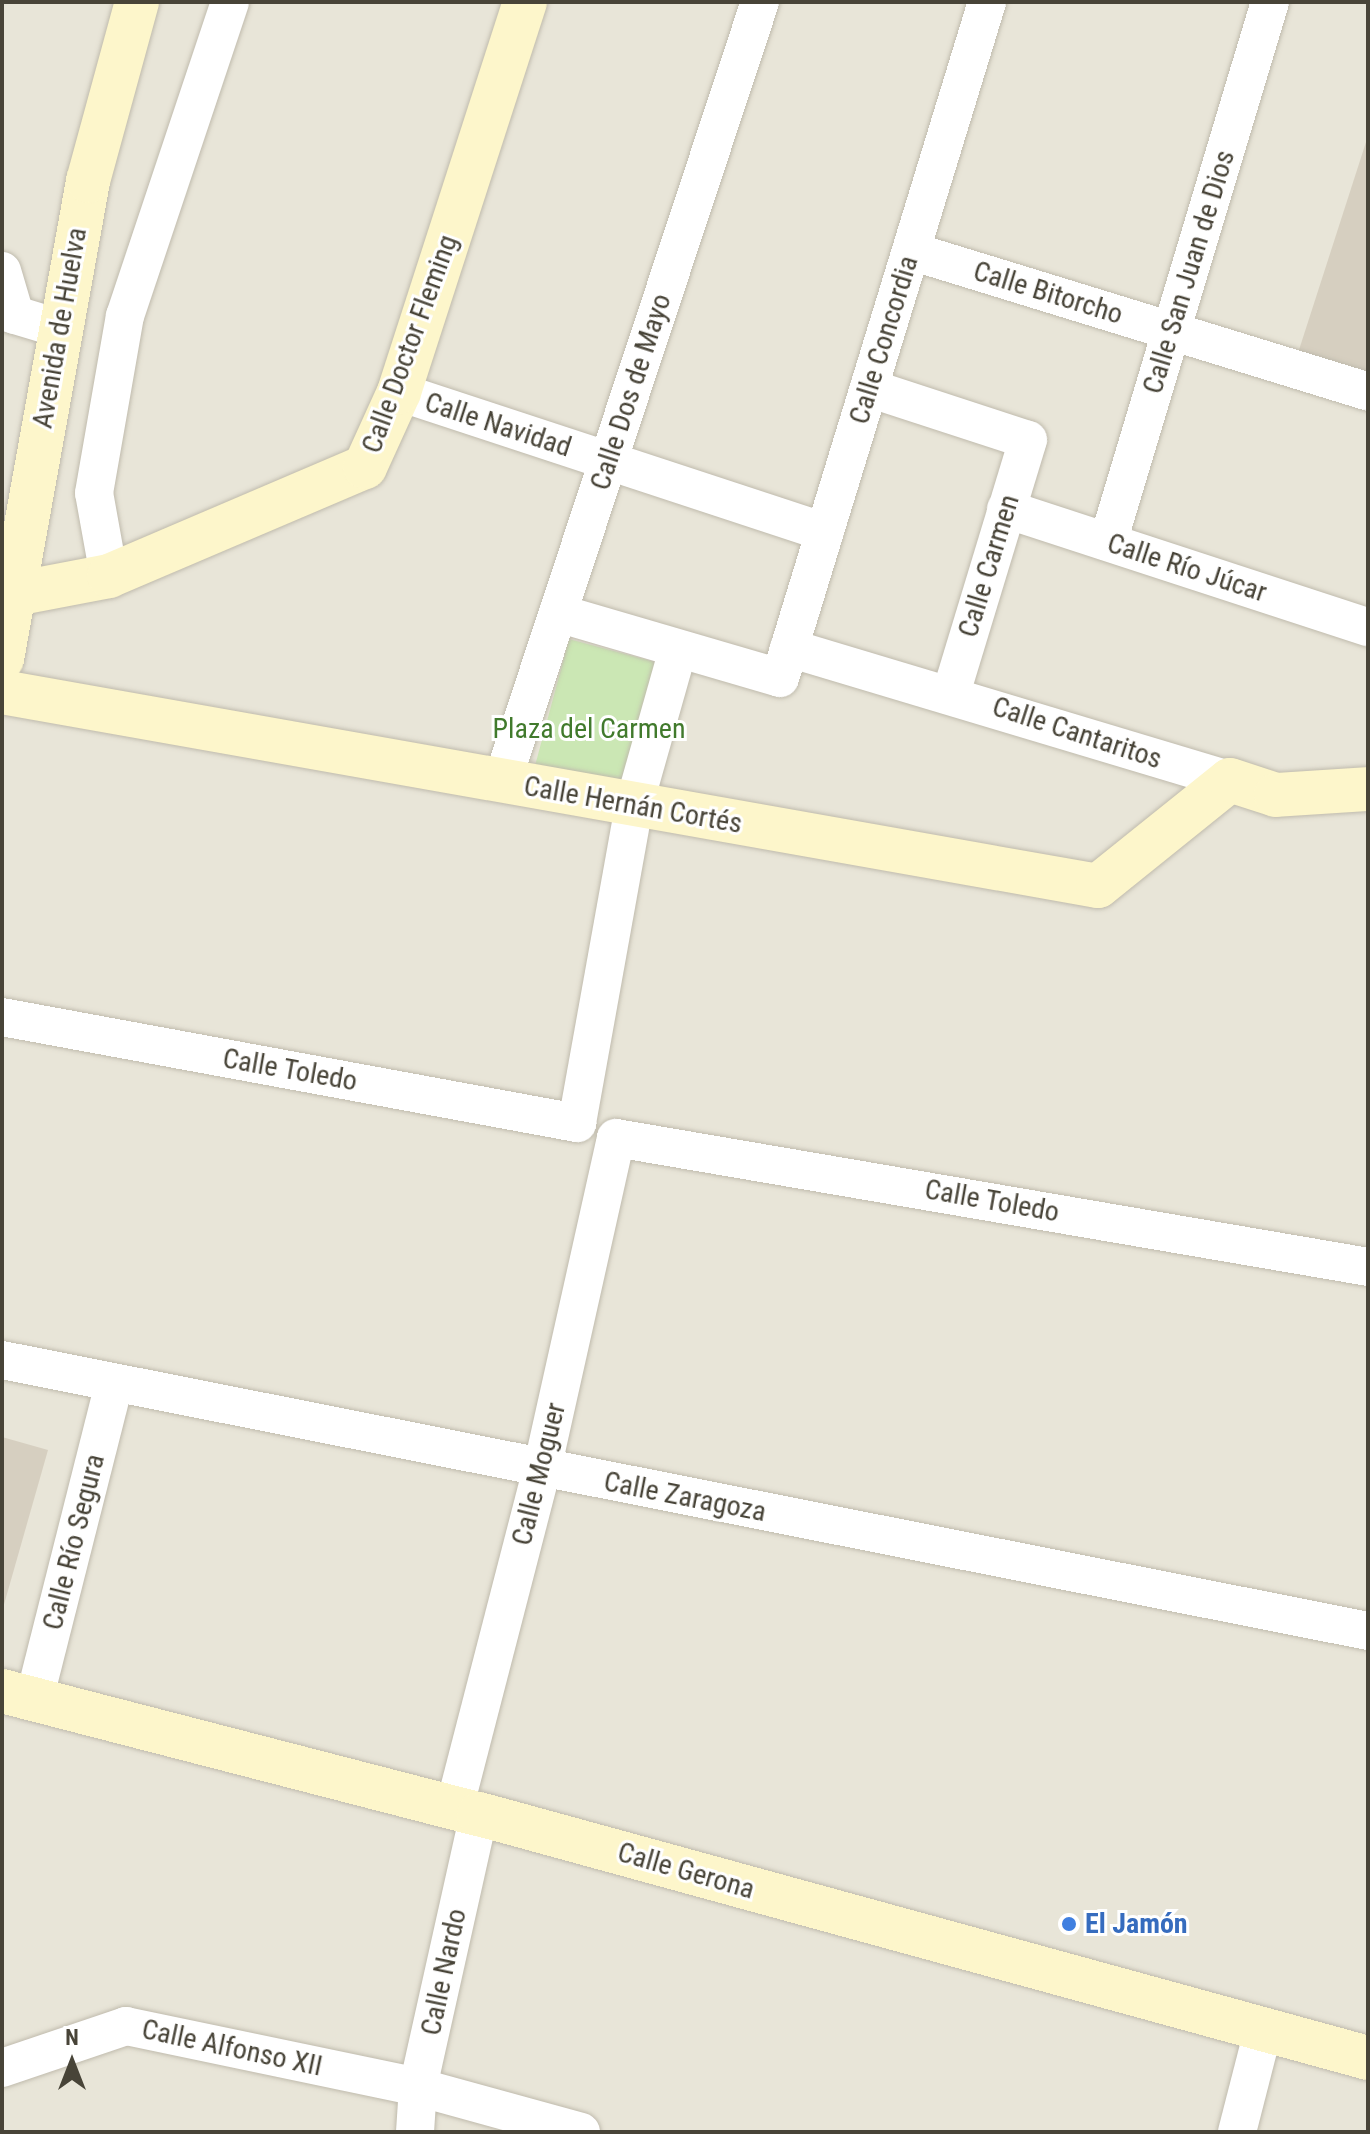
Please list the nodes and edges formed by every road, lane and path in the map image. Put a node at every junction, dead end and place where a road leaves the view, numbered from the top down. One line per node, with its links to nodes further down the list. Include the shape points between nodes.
1 (137, 2): 10 (street, Avenida de Huelva, via 88,181)
2 (230, 2): 19 (street, via 125,316 94,493)
3 (525, 2): 13 (street, Calle Doctor Fleming)
4 (760, 2): 15 (street, Calle Dos de Mayo)
5 (987, 2): 7 (street, Calle Concordia)
6 (1270, 2): 11 (street, Calle San Juan de Dios)
7 (911, 251): 11 (street, Calle Bitorcho); 12 (street, Calle Concordia)
8 (2, 271): 9 (street)
9 (8, 313): 10 (street)
10 (58, 328): 20 (street, Avenida de Huelva)
11 (1171, 331): 14 (street, Calle Bitorcho); 18 (street, Calle San Juan de Dios)
12 (869, 388): 16 (street, Calle Carmen, via 1028,440); 17 (street, Calle Concordia)
13 (399, 392): 15 (street, Calle Navidad); 19 (street, Calle Doctor Fleming, via 365,467)
14 (1368, 392)
15 (608, 462): 17 (street, Calle Navidad); 21 (street, Calle Dos de Mayo)
16 (1006, 509): 18 (street, Calle Río Júcar); 27 (street, Calle Carmen)
17 (825, 532): 25 (street, Calle Concordia)
18 (1108, 542): 22 (street, Calle Río Júcar)
19 (109, 576): 20 (street, Calle Doctor Fleming)
20 (8, 593): 24 (street, Avenida de Huelva)
21 (558, 613): 23 (street); 29 (street, Calle Dos de Mayo)
22 (1368, 627)
23 (678, 650): 25 (street); 31 (street)
24 (2, 659)
25 (785, 663): 27 (street, Calle Cantaritos)
26 (2, 692): 29 (street, Calle Hernán Cortés)
27 (951, 693): 28 (street, Calle Cantaritos)
28 (1230, 780): 30 (street, Calle Cantaritos, via 1276,795); 31 (street, Calle Hernán Cortés, via 1098,886)
29 (502, 782): 31 (street, Calle Hernán Cortés)
30 (1368, 789)
31 (634, 805): 32 (street, Calle Toledo, via 577,1123)
32 (2, 1017)
33 (616, 1138): 34 (street, Calle Toledo); 37 (street, Calle Moguer)
34 (1368, 1267)
35 (2, 1360): 36 (street, Calle Zaragoza)
36 (114, 1384): 37 (street, Calle Zaragoza); 39 (street, Calle Río Segura)
37 (542, 1469): 38 (street, Calle Zaragoza); 40 (street, Calle Moguer)
38 (1368, 1631)
39 (18, 1696): 40 (street, Calle Gerona)
40 (466, 1811): 41 (street, Calle Gerona); 44 (street, Calle Nardo)
41 (1263, 2031): 42 (street, Calle Gerona); 47 (street)
42 (1368, 2058)
43 (2, 2068): 44 (street, Calle Alfonso XII, via 126,2026)
44 (418, 2087): 45 (street, Calle Nardo); 46 (street, Calle Alfonso XII)
45 (415, 2132)
46 (581, 2132)
47 (1237, 2132)

